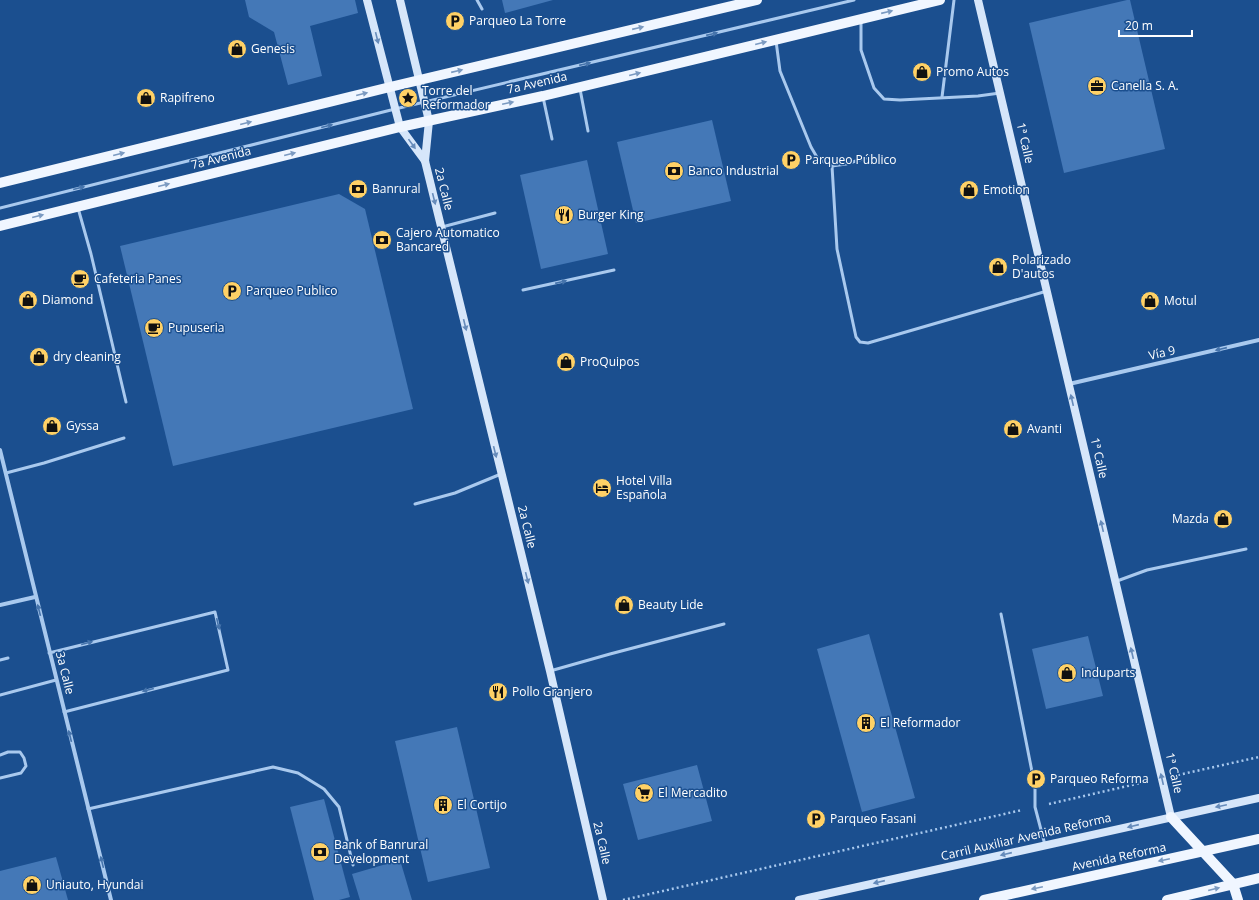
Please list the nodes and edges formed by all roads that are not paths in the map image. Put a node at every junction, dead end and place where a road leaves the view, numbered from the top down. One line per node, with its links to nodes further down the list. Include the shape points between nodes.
1 (367, 0): 13 (street, 2a Calle, one-way to 13)
2 (400, 0): 12 (street, 2a Calle)
3 (477, 0): 9 (lane)
4 (757, 0): 12 (main road, one-way to 4)
5 (854, 0): 18 (lane, one-way to 5)
6 (940, 0): 10 (main road, 7a Avenida, one-way to 6)
7 (954, 0): 17 (lane)
8 (978, 0): 15 (street, 1ª Calle)
9 (482, 8)
10 (861, 19): 11 (main road, 7a Avenida); 17 (lane, via 861,50 874,88 884,99)
11 (776, 39): 14 (main road, 7a Avenida, one-way to 11); 26 (lane, via 780,71 811,147 818,159)
12 (419, 80): 13 (main road); 18 (street, 2a Calle)
13 (390, 87): 19 (street, 2a Calle); 27 (main road, one-way to 13)
14 (579, 87): 16 (main road, 7a Avenida); 22 (lane)
15 (1000, 93): 17 (lane); 35 (street, 1ª Calle)
16 (543, 96): 20 (main road, 7a Avenida, one-way to 16); 23 (lane)
17 (942, 97)
18 (424, 102): 19 (lane); 20 (street, 2a Calle)
19 (395, 109): 21 (street, 2a Calle); 29 (lane, one-way to 19)
20 (429, 121): 21 (main road, 7a Avenida); 25 (street, 2a Calle)
21 (400, 127): 25 (street, 2a Calle, one-way to 25); 28 (main road, 7a Avenida, one-way to 21)
22 (588, 130)
23 (552, 139)
24 (869, 157): 26 (lane)
25 (425, 161): 32 (street, 2a Calle, one-way to 32)
26 (832, 166): 35 (lane, via 837,250 856,337 860,342 868,343)
27 (0, 183)
28 (78, 206): 31 (main road, 7a Avenida, one-way to 28); 38 (lane)
29 (0, 208)
30 (495, 213): 32 (lane)
31 (0, 226)
32 (441, 227): 42 (street, 2a Calle, one-way to 42)
33 (614, 270): 34 (lane, one-way to 33)
34 (522, 290)
35 (1047, 291): 37 (street, 1ª Calle)
36 (1259, 340): 37 (street, Vía 9, one-way to 37)
37 (1069, 384): 45 (street, 1ª Calle, one-way to 37)
38 (126, 402)
39 (124, 438): 41 (lane)
40 (0, 451): 41 (street, 3a Calle)
41 (6, 473): 46 (street, 3a Calle)
42 (501, 474): 43 (lane, via 455,493); 53 (street, 2a Calle, one-way to 53)
43 (415, 504)
44 (1246, 549): 45 (lane, via 1147,570)
45 (1115, 581): 61 (street, 1ª Calle, one-way to 45)
46 (35, 597): 47 (street); 50 (street, 3a Calle, one-way to 46)
47 (0, 605)
48 (1001, 614): 63 (lane, via 1035,788 1035,807)
49 (724, 624): 53 (lane)
50 (49, 653): 54 (street, 3a Calle); 56 (lane, one-way to 56, via 215,612 228,670)
51 (8, 658): 52 (lane)
52 (0, 660)
53 (550, 671): 69 (street, 2a Calle)
54 (56, 680): 55 (lane); 56 (street, 3a Calle)
55 (0, 695)
56 (64, 712): 60 (street, 3a Calle, one-way to 56)
57 (0, 755): 58 (lane, via 20,752 26,766 21,773)
58 (0, 778)
59 (1259, 798): 61 (street, Carril Auxiliar Avenida Reforma, one-way to 61)
60 (88, 809): 65 (lane, via 273,767 298,773 324,789 339,807); 68 (street, 3a Calle, one-way to 60)
61 (1171, 817): 63 (street, Carril Auxiliar Avenida Reforma, one-way to 63); 64 (main road, 1ª Calle)
62 (1259, 839): 64 (main road, Avenida Reforma)
63 (1045, 845): 70 (street, Carril Auxiliar Avenida Reforma, one-way to 70)
64 (1202, 852): 67 (main road, 1ª Calle); 71 (main road, Avenida Reforma, one-way to 71)
65 (353, 865)
66 (1259, 878): 67 (main road)
67 (1233, 884): 72 (main road, one-way to 67); 73 (main road, 1ª Calle)
68 (111, 900)
69 (603, 900)
70 (799, 900)
71 (984, 900)
72 (1167, 900)
73 (1238, 900)

